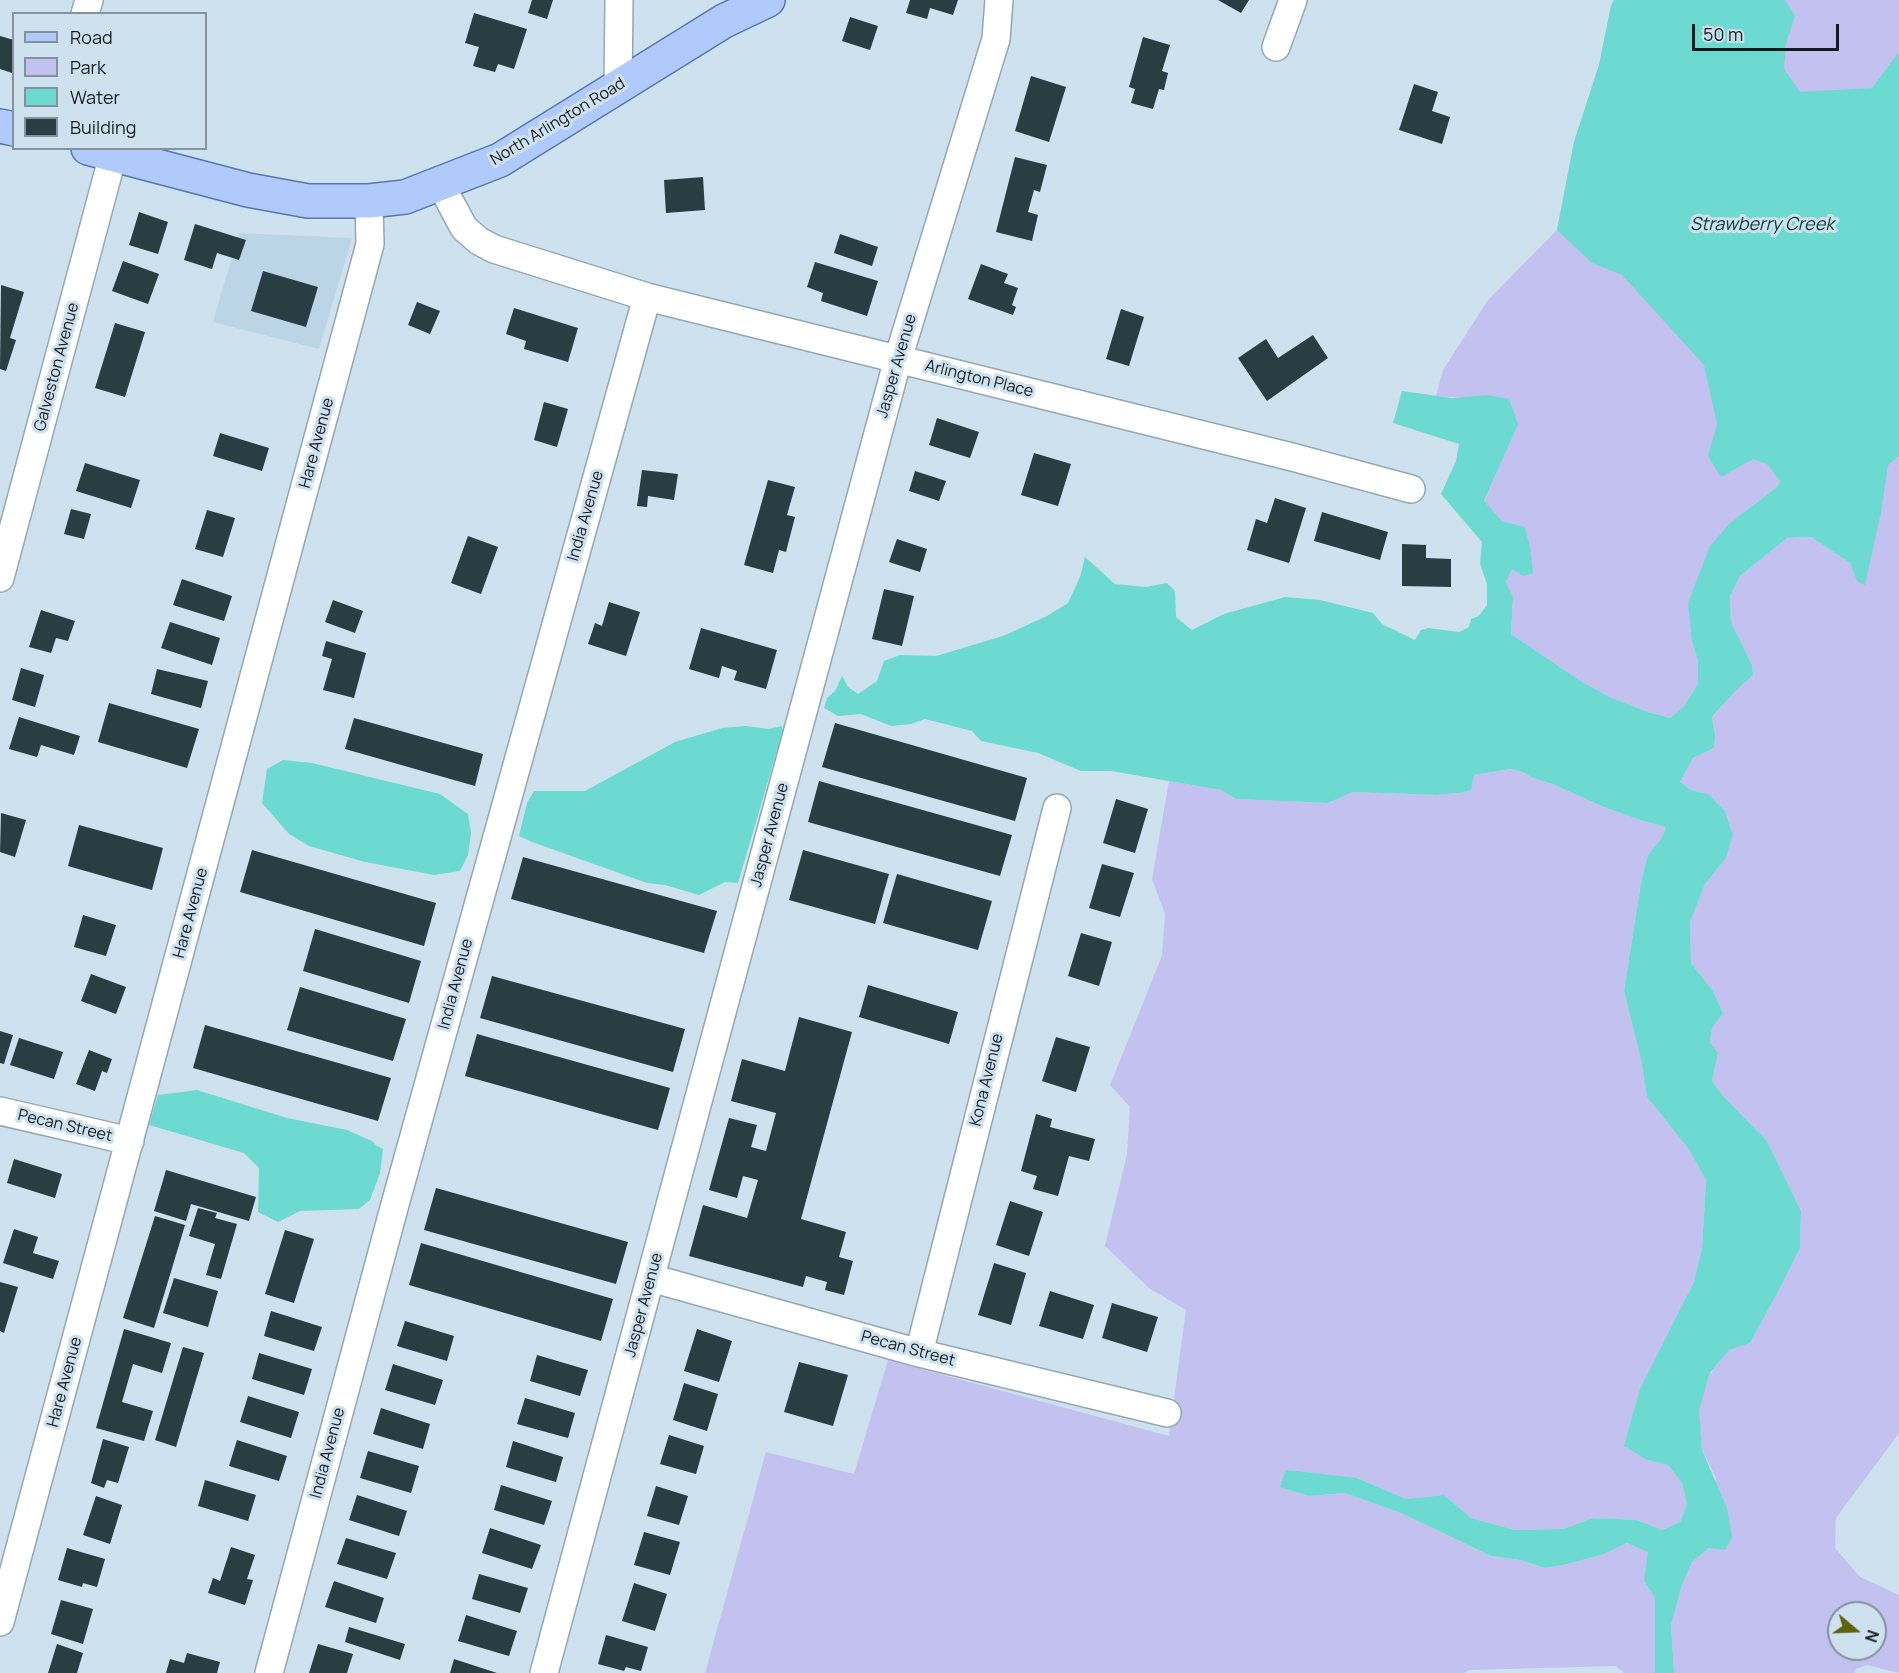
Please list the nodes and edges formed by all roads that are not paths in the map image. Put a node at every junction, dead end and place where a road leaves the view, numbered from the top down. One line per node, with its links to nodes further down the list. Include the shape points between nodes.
1 (619, 0): 7 (street)
2 (768, 0): 5 (main road, North Arlington Road)
3 (999, 0): 12 (street, Jasper Avenue, via 996,39)
4 (1293, 0): 6 (street)
5 (726, 10): 7 (main road, North Arlington Road)
6 (1276, 46)
7 (618, 87): 9 (main road, North Arlington Road, via 500,160)
8 (100, 152): 10 (main road, North Arlington Road, via 308,201); 14 (street, Galveston Avenue)
9 (441, 184): 10 (main road, North Arlington Road, via 405,197); 11 (street, Arlington Place, via 464,228 479,241)
10 (369, 201): 17 (street, Hare Avenue, via 370,244)
11 (647, 297): 12 (street, Arlington Place); 22 (street, India Avenue)
12 (898, 359): 13 (street, Arlington Place); 18 (street, Jasper Avenue)
13 (1410, 489)
14 (0, 578)
15 (1057, 808): 19 (street, Kona Avenue)
16 (0, 1111): 17 (street, Pecan Street)
17 (130, 1141): 21 (street, Hare Avenue)
18 (651, 1278): 19 (street, Pecan Street); 23 (street, Jasper Avenue)
19 (918, 1353): 20 (street, Pecan Street)
20 (1167, 1413)
21 (0, 1622)
22 (269, 1673)
23 (544, 1673)

